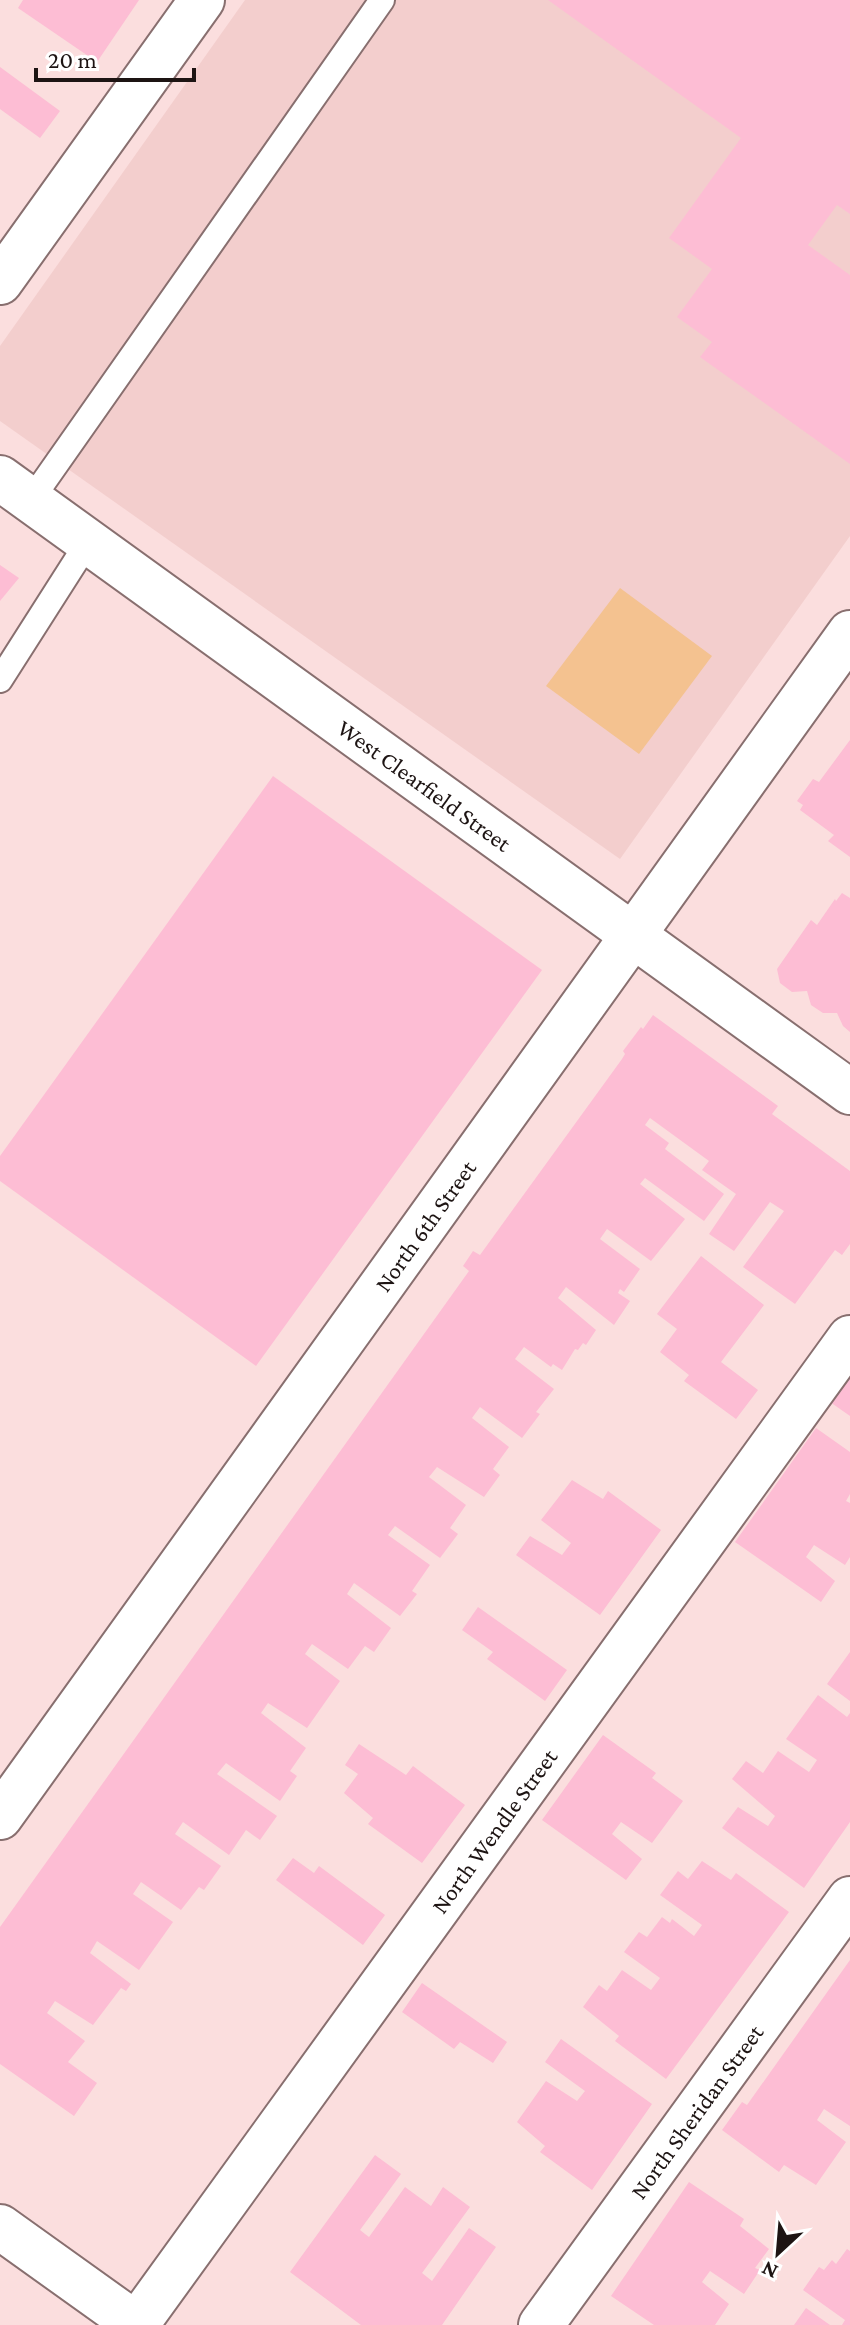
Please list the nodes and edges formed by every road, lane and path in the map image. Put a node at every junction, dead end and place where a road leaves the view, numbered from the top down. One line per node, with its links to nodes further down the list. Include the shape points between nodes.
1 (202, 0): 3 (street)
2 (382, 0): 4 (lane)
3 (0, 282)
4 (15, 489): 5 (street, West Clearfield Street)
5 (88, 542): 7 (lane); 8 (street, West Clearfield Street)
6 (843, 656): 8 (street, North 6th Street)
7 (0, 680)
8 (635, 935): 9 (street, West Clearfield Street); 11 (street, North 6th Street)
9 (850, 1092)
10 (850, 1338): 14 (street, North Wendle Street)
11 (0, 1817)
12 (850, 1899): 15 (street, North Sheridan Street)
13 (0, 2227): 14 (street)
14 (136, 2325)
15 (541, 2325)

